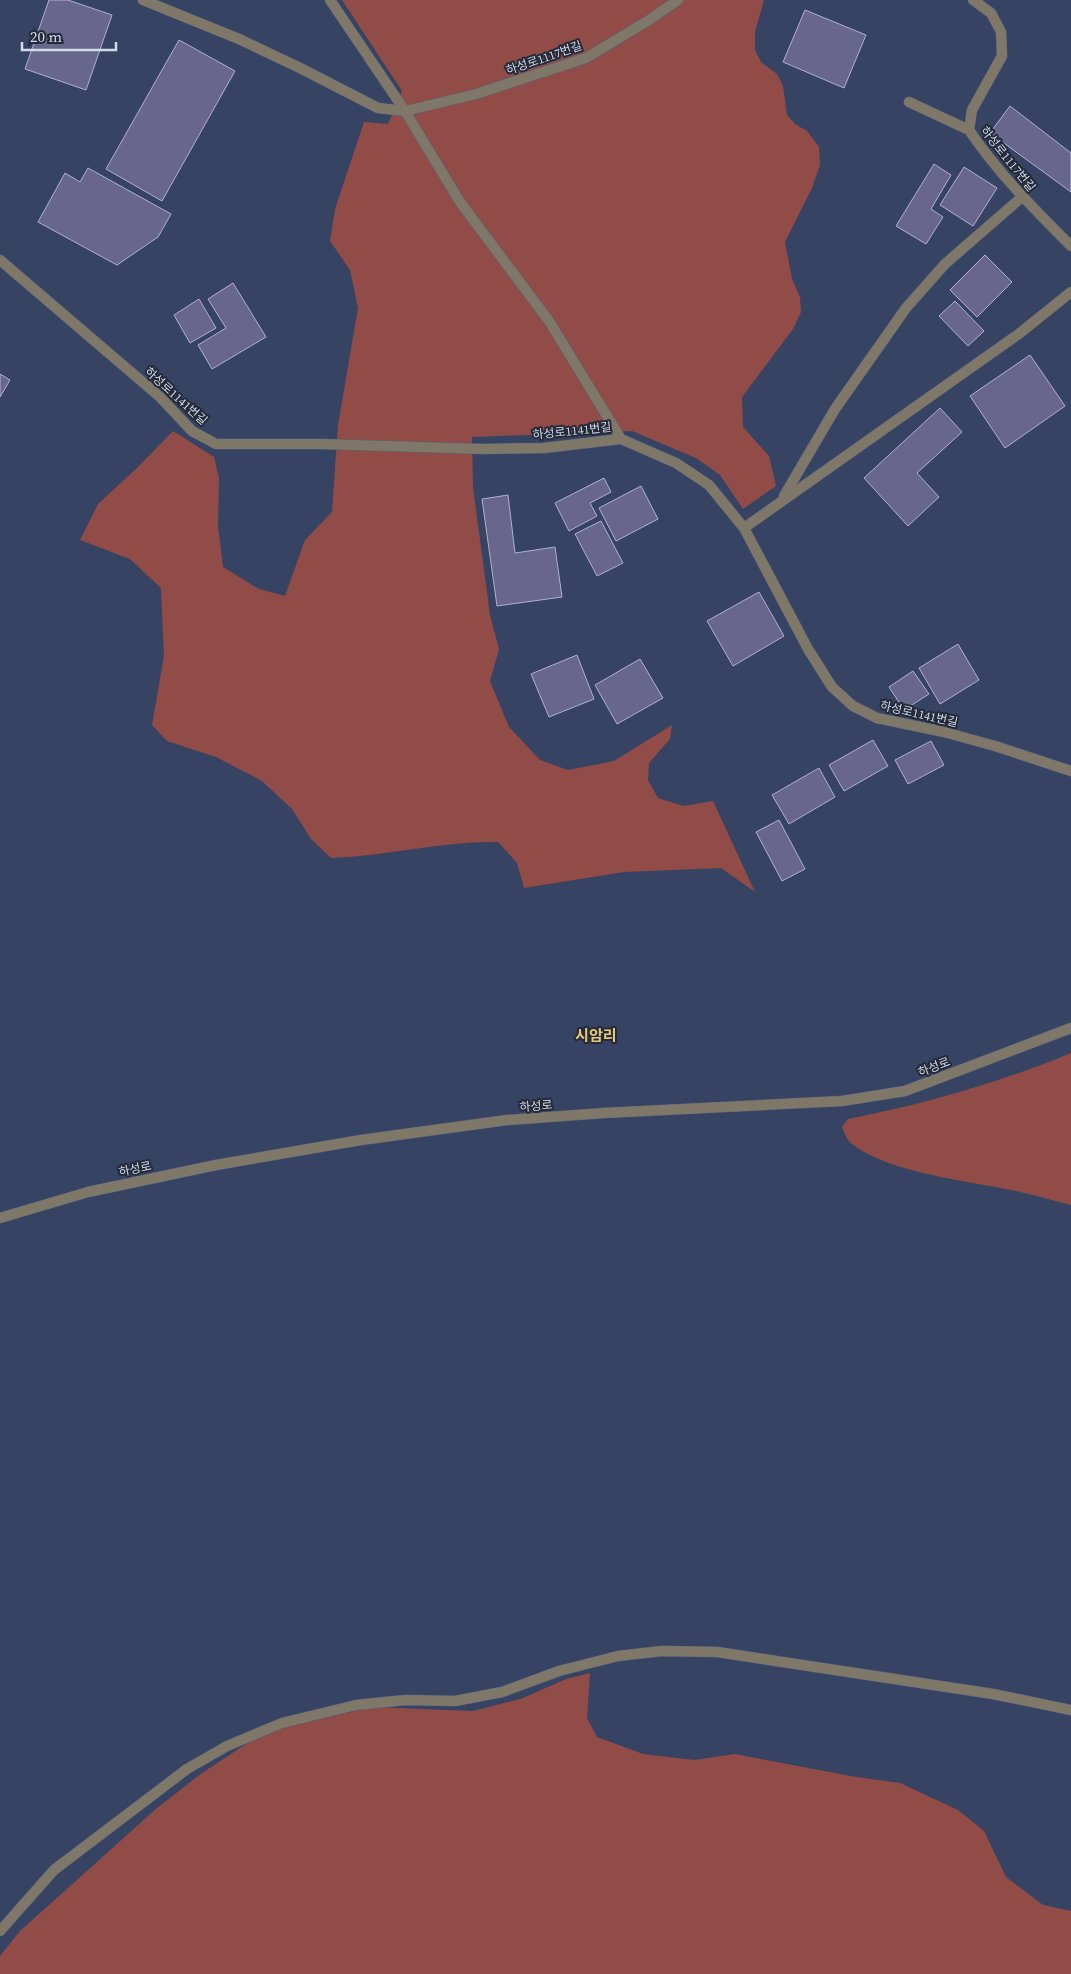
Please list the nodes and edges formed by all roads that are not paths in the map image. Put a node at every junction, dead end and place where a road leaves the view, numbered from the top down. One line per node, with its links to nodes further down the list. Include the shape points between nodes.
1 (143, 0): 6 (street, 하성로1117번길, via 239,39 378,108)
2 (330, 0): 6 (street)
3 (678, 0): 6 (street, 하성로1117번길, via 586,58 476,94)
4 (973, 0): 7 (street, 하성로1117번길, via 991,12 1001,32 1002,56 972,110)
5 (908, 102): 7 (street)
6 (405, 110): 12 (street, via 460,202 549,320)
7 (969, 130): 8 (street, 하성로1117번길)
8 (1022, 197): 9 (street, 하성로1117번길); 13 (street, via 945,264 906,308 836,408)
9 (1071, 246)
10 (0, 260): 12 (street, 하성로1141번길, via 160,397 192,431 216,444 482,449 544,448)
11 (1071, 292): 13 (street, via 1020,333)
12 (621, 439): 14 (street, 하성로1141번길, via 676,463 709,485)
13 (782, 500): 14 (street)
14 (744, 528): 15 (street, 하성로1141번길, via 808,648 832,687 853,706 877,718 953,734)
15 (1071, 771)
16 (1071, 1028): 17 (street, 하성로, via 905,1091 842,1101 507,1120 216,1165 98,1190)
17 (0, 1218)
18 (1071, 1710): 19 (street, via 993,1694 717,1652 662,1650 618,1656 559,1671 502,1692 455,1701 406,1700 356,1705 282,1723 227,1746 187,1769 54,1870)
19 (0, 1931)

